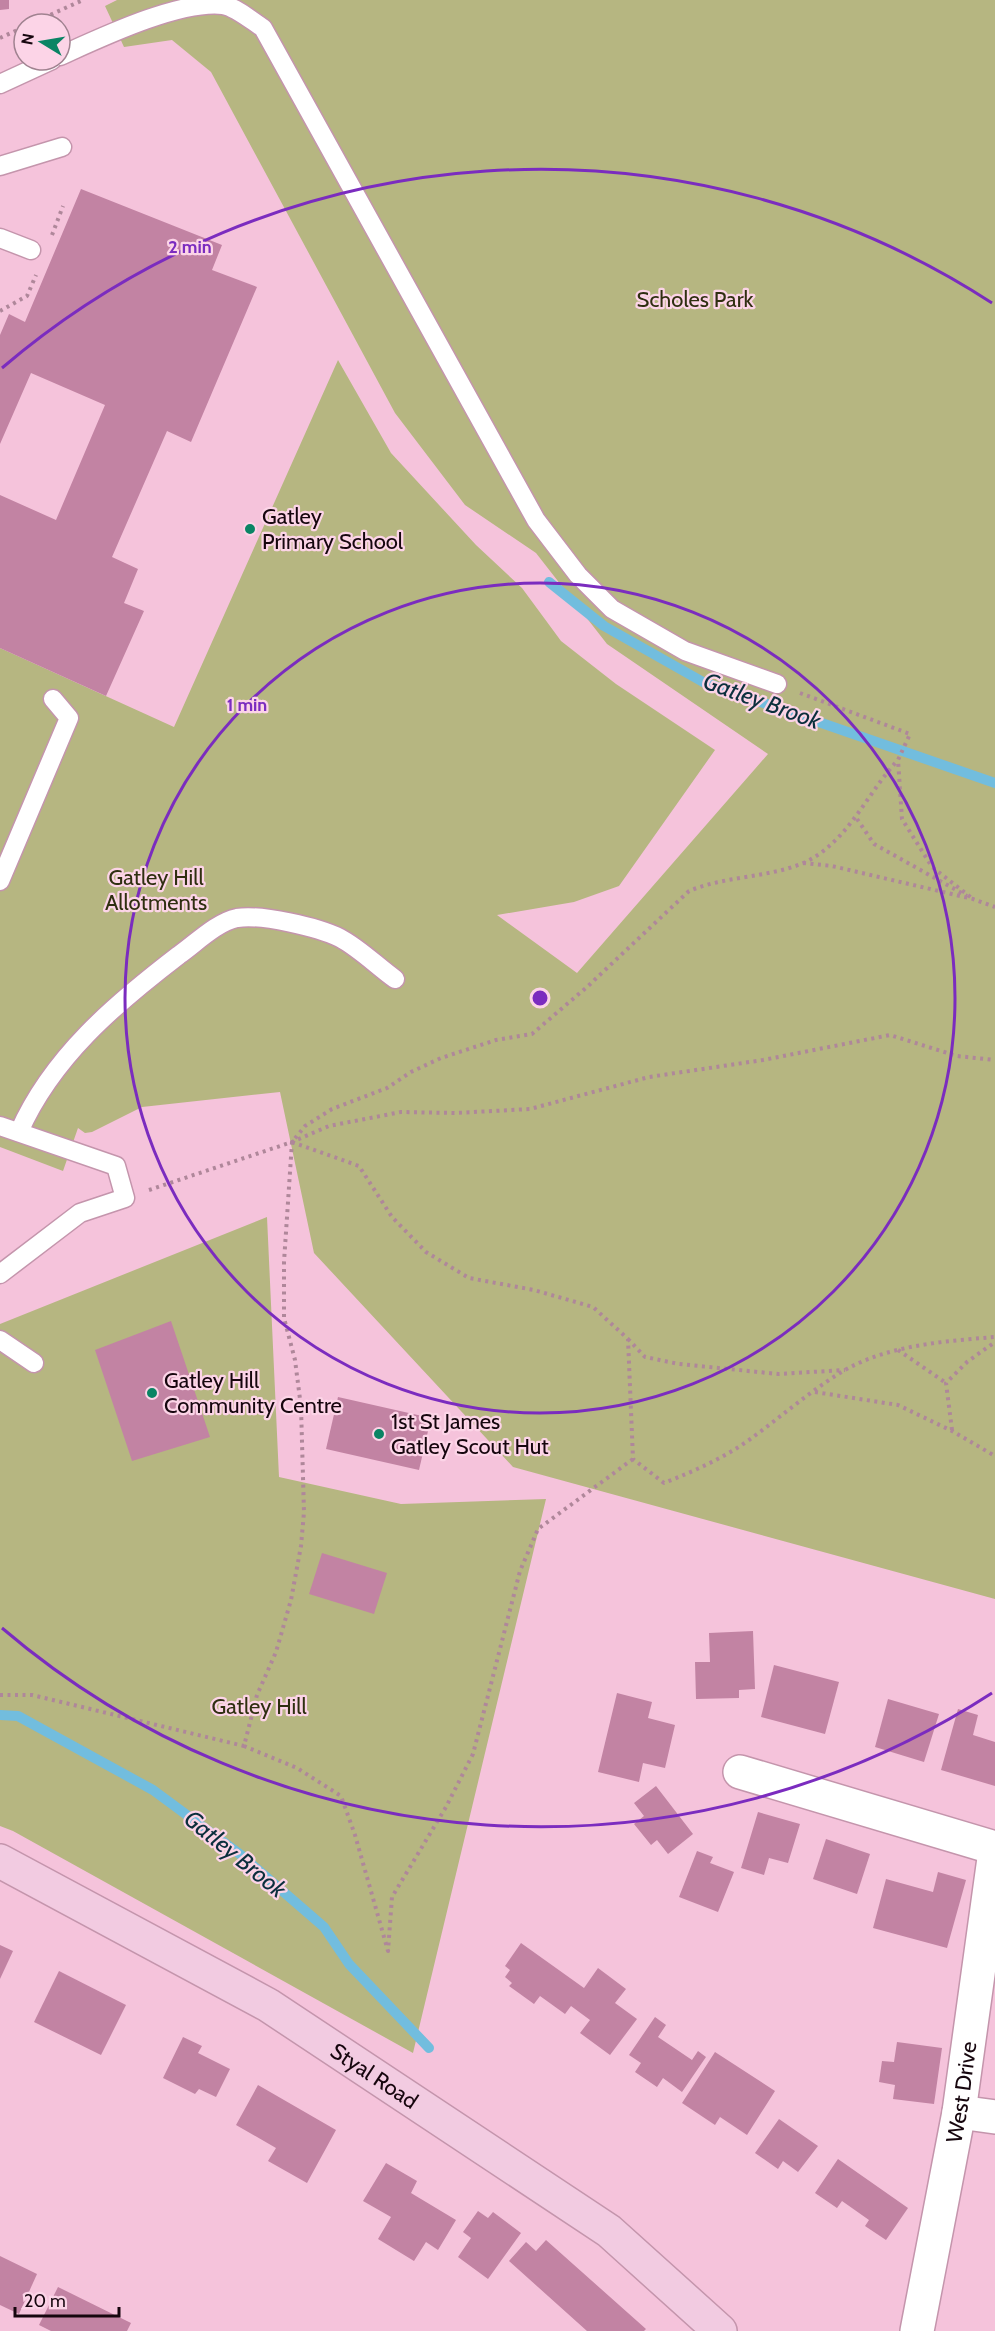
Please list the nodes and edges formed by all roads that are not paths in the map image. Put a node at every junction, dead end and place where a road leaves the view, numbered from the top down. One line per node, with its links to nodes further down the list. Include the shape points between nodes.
1 (72, 51): 8 (lane, via 136,22 185,7 224,5 263,28 536,520 578,575 612,609 685,651)
2 (26, 72): 3 (lane)
3 (0, 84)
4 (62, 147): 5 (lane)
5 (0, 166)
6 (0, 238): 7 (lane)
7 (31, 250)
8 (777, 684)
9 (53, 699): 10 (lane, via 69,718)
10 (0, 881)
11 (395, 979): 13 (lane, via 339,938 300,926 236,918 187,949 92,1028 43,1086)
12 (0, 1126): 13 (lane)
13 (19, 1132): 14 (lane, via 116,1166 125,1198 80,1213)
14 (0, 1274)
15 (0, 1340): 16 (lane)
16 (34, 1363)
17 (740, 1772): 18 (street, West Drive)
18 (995, 1849): 20 (street, West Drive)
19 (0, 1862): 22 (main road, Styal Road, via 268,2005 609,2231)
20 (959, 2112): 21 (street); 23 (street, West Drive)
21 (995, 2117)
22 (720, 2331)
23 (917, 2331)

